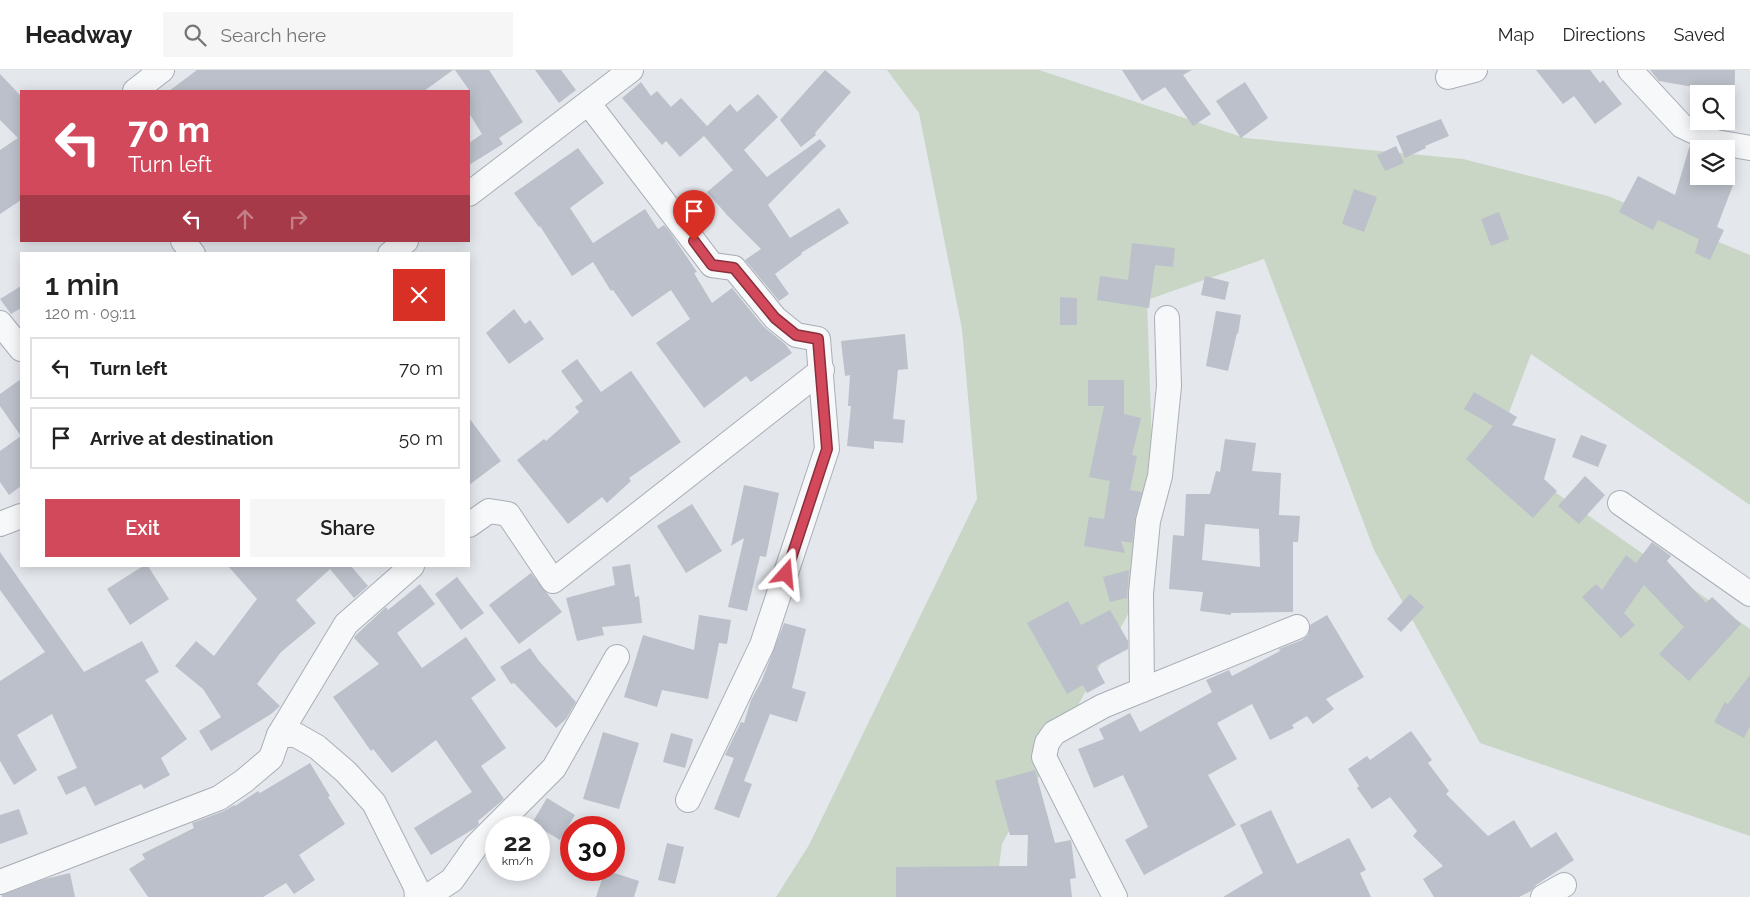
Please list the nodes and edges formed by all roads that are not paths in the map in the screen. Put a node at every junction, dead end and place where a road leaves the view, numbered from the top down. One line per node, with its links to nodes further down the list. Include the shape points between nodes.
1 (162, 70): 6 (street)
2 (631, 70): 7 (street)
3 (1475, 70): 5 (street)
4 (1630, 70): 8 (street, via 1682,126 1716,142)
5 (1448, 77)
6 (136, 90)
7 (589, 104): 9 (street); 17 (street, via 712,265 734,268 775,318 796,335 818,339)
8 (1750, 148)
9 (470, 193)
10 (184, 242): 12 (street)
11 (405, 242): 13 (street)
12 (191, 252)
13 (392, 252)
14 (1167, 318): 26 (street, via 1169,386 1160,476 1148,521 1141,593)
15 (0, 323): 16 (street)
16 (20, 348)
17 (822, 370): 21 (street, via 553,581 508,514 489,511); 28 (street, via 827,449 762,645)
18 (1620, 503): 23 (street)
19 (20, 516): 20 (street)
20 (0, 524)
21 (470, 524)
22 (411, 567): 27 (street, via 346,624)
23 (1750, 594)
24 (1297, 627): 26 (street)
25 (617, 657): 32 (street, via 554,768 476,846 452,880)
26 (1142, 690): 33 (street, via 1103,706 1054,734 1046,743 1044,757)
27 (279, 735): 29 (street, via 271,758 244,782 219,798); 31 (street, via 296,735 317,747 346,772 374,804 416,887)
28 (688, 800)
29 (0, 882)
30 (1564, 885): 34 (street)
31 (417, 897)
32 (428, 897)
33 (1115, 897)
34 (1543, 897)

